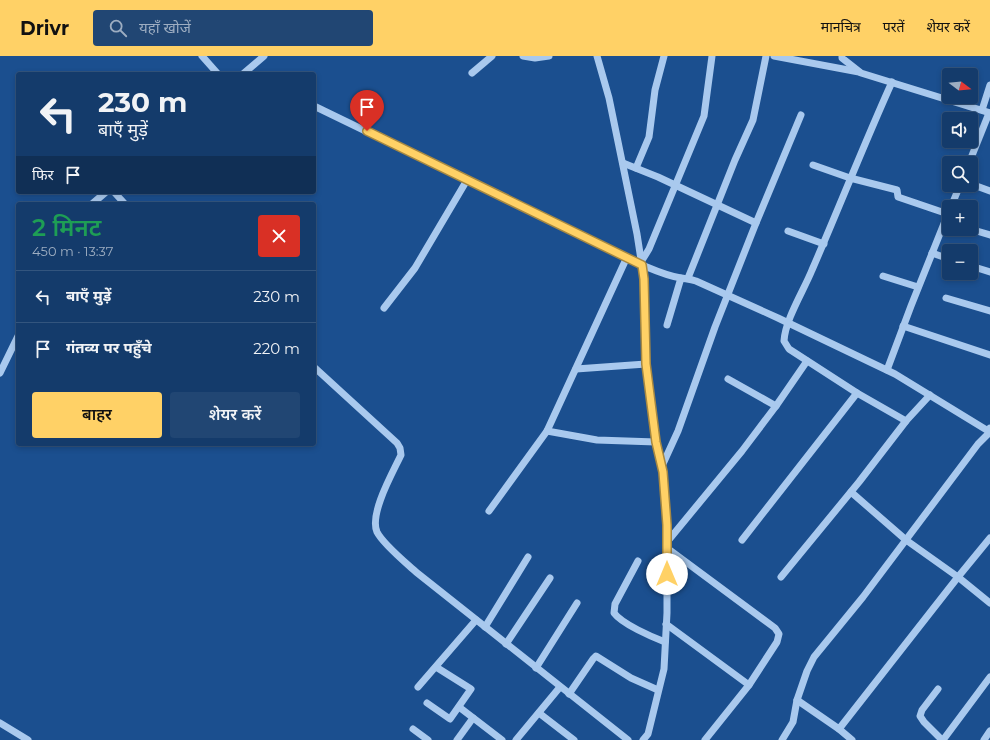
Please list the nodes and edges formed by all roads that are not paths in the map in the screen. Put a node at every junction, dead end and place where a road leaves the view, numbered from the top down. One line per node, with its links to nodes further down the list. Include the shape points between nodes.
1 (202, 56): 12 (street)
2 (264, 56): 13 (street)
3 (492, 56): 14 (street)
4 (523, 56): 5 (street)
5 (549, 56)
6 (598, 56): 22 (street, via 610,98)
7 (664, 56): 24 (street, via 655,90 649,137)
8 (712, 56): 27 (street, via 704,116)
9 (766, 56): 34 (street, via 753,120)
10 (774, 56): 15 (street)
11 (842, 56): 15 (street)
12 (216, 72)
13 (247, 72)
14 (472, 72)
15 (861, 72): 16 (street)
16 (892, 82): 19 (street); 25 (street)
17 (990, 85): 19 (street)
18 (316, 107): 26 (street)
19 (987, 112): 21 (street)
20 (801, 115): 36 (street)
21 (971, 156)
22 (623, 163): 24 (street); 45 (street)
23 (813, 165): 25 (street)
24 (636, 168): 27 (street)
25 (850, 178): 35 (street, via 897,190 898,197); 41 (street)
26 (467, 180): 44 (street); 53 (street, via 415,268)
27 (676, 186): 34 (street); 45 (street)
28 (978, 187): 29 (street)
29 (990, 191)
30 (104, 194): 32 (street)
31 (116, 194): 33 (street)
32 (94, 202)
33 (123, 202)
34 (718, 205): 36 (street); 49 (street)
35 (942, 208)
36 (756, 223): 51 (street)
37 (788, 231): 41 (street)
38 (978, 231): 40 (street)
39 (942, 232): 42 (street)
40 (990, 235)
41 (824, 244): 55 (street)
42 (932, 253): 43 (street); 50 (street)
43 (942, 256)
44 (627, 257): 45 (street); 63 (street)
45 (642, 263): 49 (street); 61 (street)
46 (978, 268): 47 (street)
47 (990, 272)
48 (883, 276): 50 (street)
49 (685, 278): 51 (street); 56 (street)
50 (918, 287): 57 (street)
51 (728, 296): 55 (street); 75 (street, via 678,431)
52 (946, 298): 54 (street)
53 (384, 308)
54 (990, 311)
55 (788, 323): 60 (street, via 784,336 786,345); 64 (street)
56 (667, 325)
57 (903, 326): 59 (street); 64 (street)
58 (16, 340): 65 (street)
59 (990, 355)
60 (807, 360): 67 (street); 69 (street)
61 (646, 364): 63 (street); 74 (street)
62 (316, 369): 89 (street, via 400,448 401,455 376,515 377,531 416,572)
63 (576, 369): 72 (street)
64 (887, 370): 68 (street)
65 (0, 373)
66 (728, 379): 69 (street)
67 (857, 393): 70 (street); 79 (street)
68 (930, 395): 70 (street); 73 (street)
69 (776, 406): 81 (street)
70 (906, 421): 76 (street)
71 (990, 428): 73 (street)
72 (547, 431): 74 (street, via 597,440); 77 (street)
73 (990, 432): 80 (street, via 978,444)
74 (656, 442): 75 (street)
75 (662, 466): 81 (street)
76 (851, 492): 80 (street); 84 (street)
77 (489, 511)
78 (990, 538): 85 (street)
79 (742, 540)
80 (906, 540): 85 (street); 103 (street, via 814,657)
81 (667, 545): 90 (street); 97 (street, via 778,631 777,642)
82 (528, 557): 91 (street)
83 (638, 561): 92 (street, via 615,604 614,613 641,631)
84 (781, 577)
85 (958, 577): 88 (street); 110 (street)
86 (550, 578): 93 (street)
87 (577, 603): 95 (street)
88 (990, 603)
89 (476, 620): 91 (street); 94 (street)
90 (666, 624): 92 (street); 97 (street)
91 (485, 627): 93 (street)
92 (665, 642): 101 (street, via 664,669)
93 (506, 644): 95 (street)
94 (436, 667): 98 (street); 105 (street, via 471,689)
95 (536, 668): 99 (street)
96 (990, 677): 112 (street)
97 (749, 685): 121 (street)
98 (418, 687)
99 (560, 687): 102 (street); 106 (street)
100 (938, 689): 112 (street, via 920,716)
101 (658, 690): 102 (street, via 631,678 596,656); 120 (street, via 648,734)
102 (569, 694): 119 (street)
103 (797, 700): 110 (street); 122 (street, via 793,722)
104 (427, 703): 105 (street, via 450,719)
105 (459, 707): 107 (street)
106 (539, 713): 117 (street); 118 (street)
107 (474, 718): 115 (street); 116 (street)
108 (0, 723): 113 (street)
109 (413, 729): 114 (street)
110 (839, 729): 123 (street)
111 (990, 731): 124 (street)
112 (945, 739)
113 (28, 740)
114 (428, 740)
115 (457, 740)
116 (502, 740)
117 (516, 740)
118 (574, 740)
119 (628, 740)
120 (643, 740)
121 (705, 740)
122 (782, 740)
123 (852, 740)
124 (984, 740)

